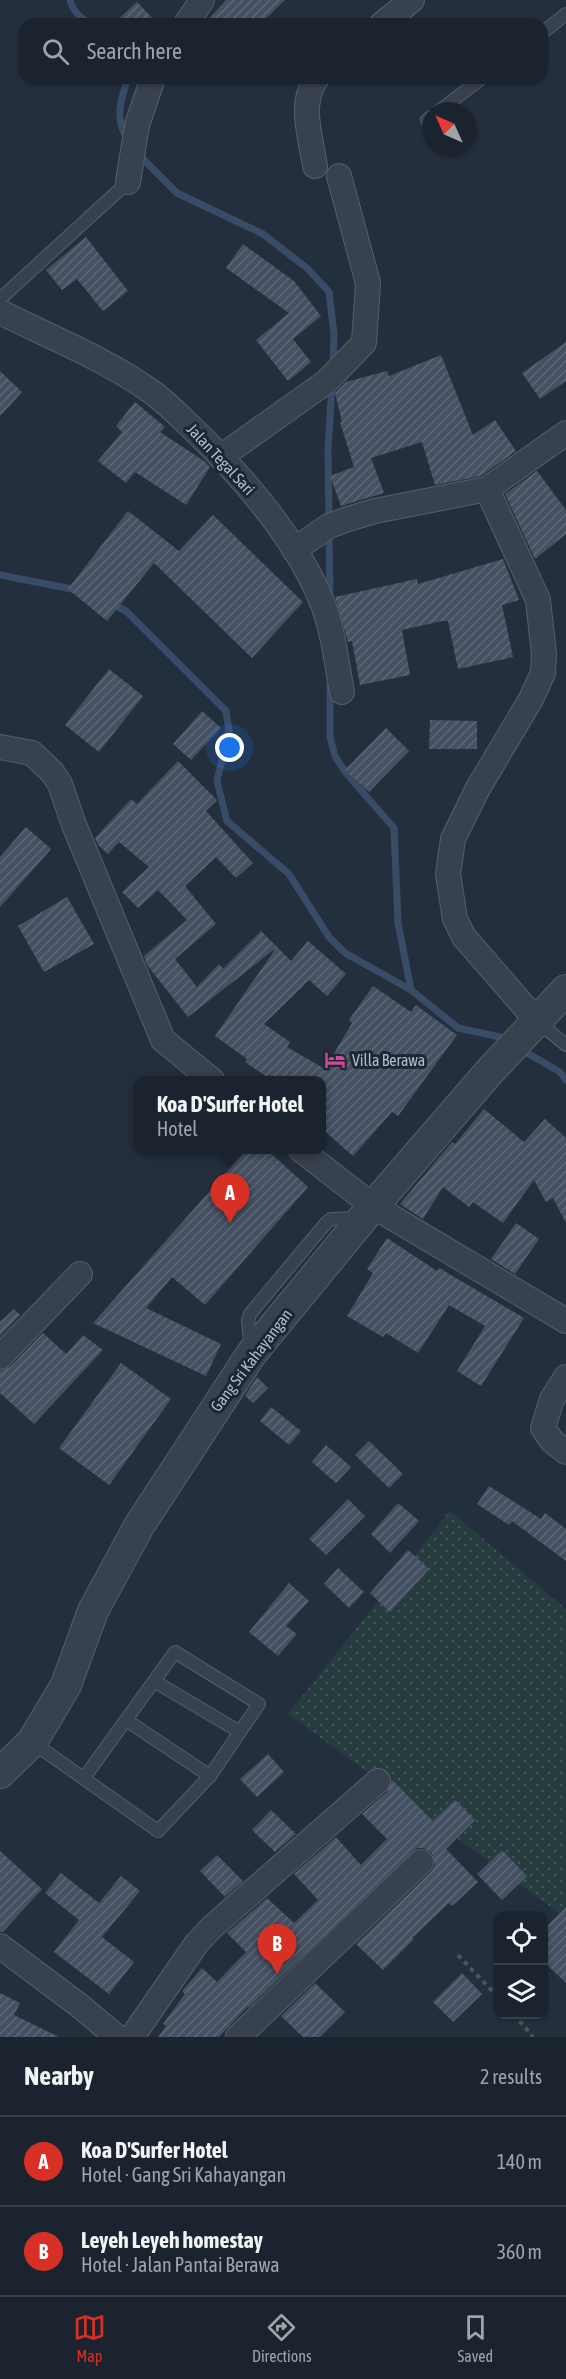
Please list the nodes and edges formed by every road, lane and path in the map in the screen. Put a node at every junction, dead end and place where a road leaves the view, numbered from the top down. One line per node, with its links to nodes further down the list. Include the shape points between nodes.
1 (202, 0): 4 (street)
2 (412, 0): 5 (street)
3 (566, 14): 6 (lane)
4 (190, 18)
5 (390, 18)
6 (548, 28)
7 (151, 84): 13 (street, via 137,125)
8 (312, 84): 11 (street, via 305,102)
9 (474, 84): 10 (lane)
10 (450, 102)
11 (315, 166)
12 (339, 176): 17 (street, via 368,283 364,343 326,382)
13 (128, 182): 14 (lane)
14 (0, 299)
15 (0, 312): 17 (street, Jalan Tegal Sari, via 151,391)
16 (566, 433): 18 (street)
17 (222, 456): 19 (street, Jalan Tegal Sari)
18 (487, 489): 19 (street, via 348,519 329,526); 23 (street, via 538,600 543,673 453,839 448,874 455,919 464,937)
19 (294, 550): 20 (street, Jalan Tegal Sari, via 326,613)
20 (342, 692)
21 (0, 747): 25 (street, via 32,753 60,784 163,1040)
22 (566, 990): 23 (street, Gang Sri Kahayangan)
23 (536, 1020): 24 (lane); 27 (street, Gang Sri Kahayangan)
24 (566, 1045)
25 (207, 1076)
26 (306, 1154): 27 (street)
27 (368, 1212): 29 (street); 36 (street, Gang Sri Kahayangan, via 252,1353 139,1526 93,1611 66,1685)
28 (80, 1274): 30 (street)
29 (566, 1321)
30 (0, 1357)
31 (566, 1377): 32 (street, via 552,1399 543,1428)
32 (566, 1452)
33 (154, 1681): 34 (lane); 35 (lane); 35 (lane, via 176,1652 259,1704)
34 (126, 1720): 38 (lane); 39 (lane)
35 (240, 1732): 38 (lane)
36 (32, 1742): 37 (street, Gang Sri Kahayangan); 39 (lane)
37 (0, 1773)
38 (210, 1776): 39 (lane, via 159,1831)
39 (84, 1778)
40 (378, 1781): 47 (street, via 211,1928)
41 (421, 1862): 48 (street)
42 (0, 1946): 46 (street)
43 (458, 1955): 44 (path)
44 (494, 1993)
45 (518, 2019): 49 (path)
46 (117, 2037)
47 (132, 2037)
48 (238, 2037)
49 (533, 2037)

